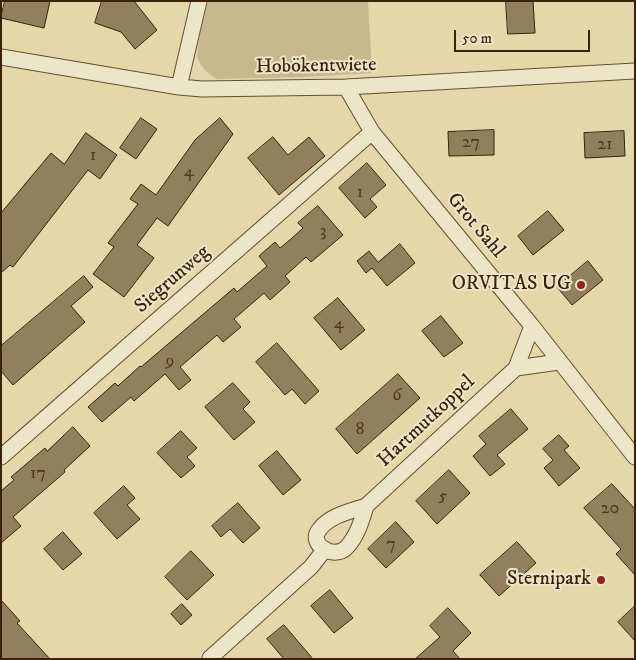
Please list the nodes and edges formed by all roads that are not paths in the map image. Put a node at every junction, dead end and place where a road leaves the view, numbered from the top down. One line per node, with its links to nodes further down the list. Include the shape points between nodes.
1 (199, 1): 4 (street)
2 (1, 56): 4 (street, Hobökentwiete)
3 (635, 71): 5 (street, Hobökentwiete)
4 (179, 87): 5 (street, Hobökentwiete)
5 (346, 88): 6 (street, Grot Sahl)
6 (372, 132): 7 (street, Grot Sahl); 10 (street, Siegrunweg)
7 (532, 326): 8 (street, Grot Sahl); 9 (street, Hartmutkoppel)
8 (559, 362): 9 (street); 11 (street, Grot Sahl)
9 (516, 368): 12 (street, Hartmutkoppel)
10 (1, 457)
11 (635, 457)
12 (366, 506): 13 (street, Hartmutkoppel, via 347,547 337,553); 13 (street, Hartmutkoppel, via 330,521 319,530 316,540)
13 (325, 550): 14 (street, via 311,567)
14 (210, 658)

